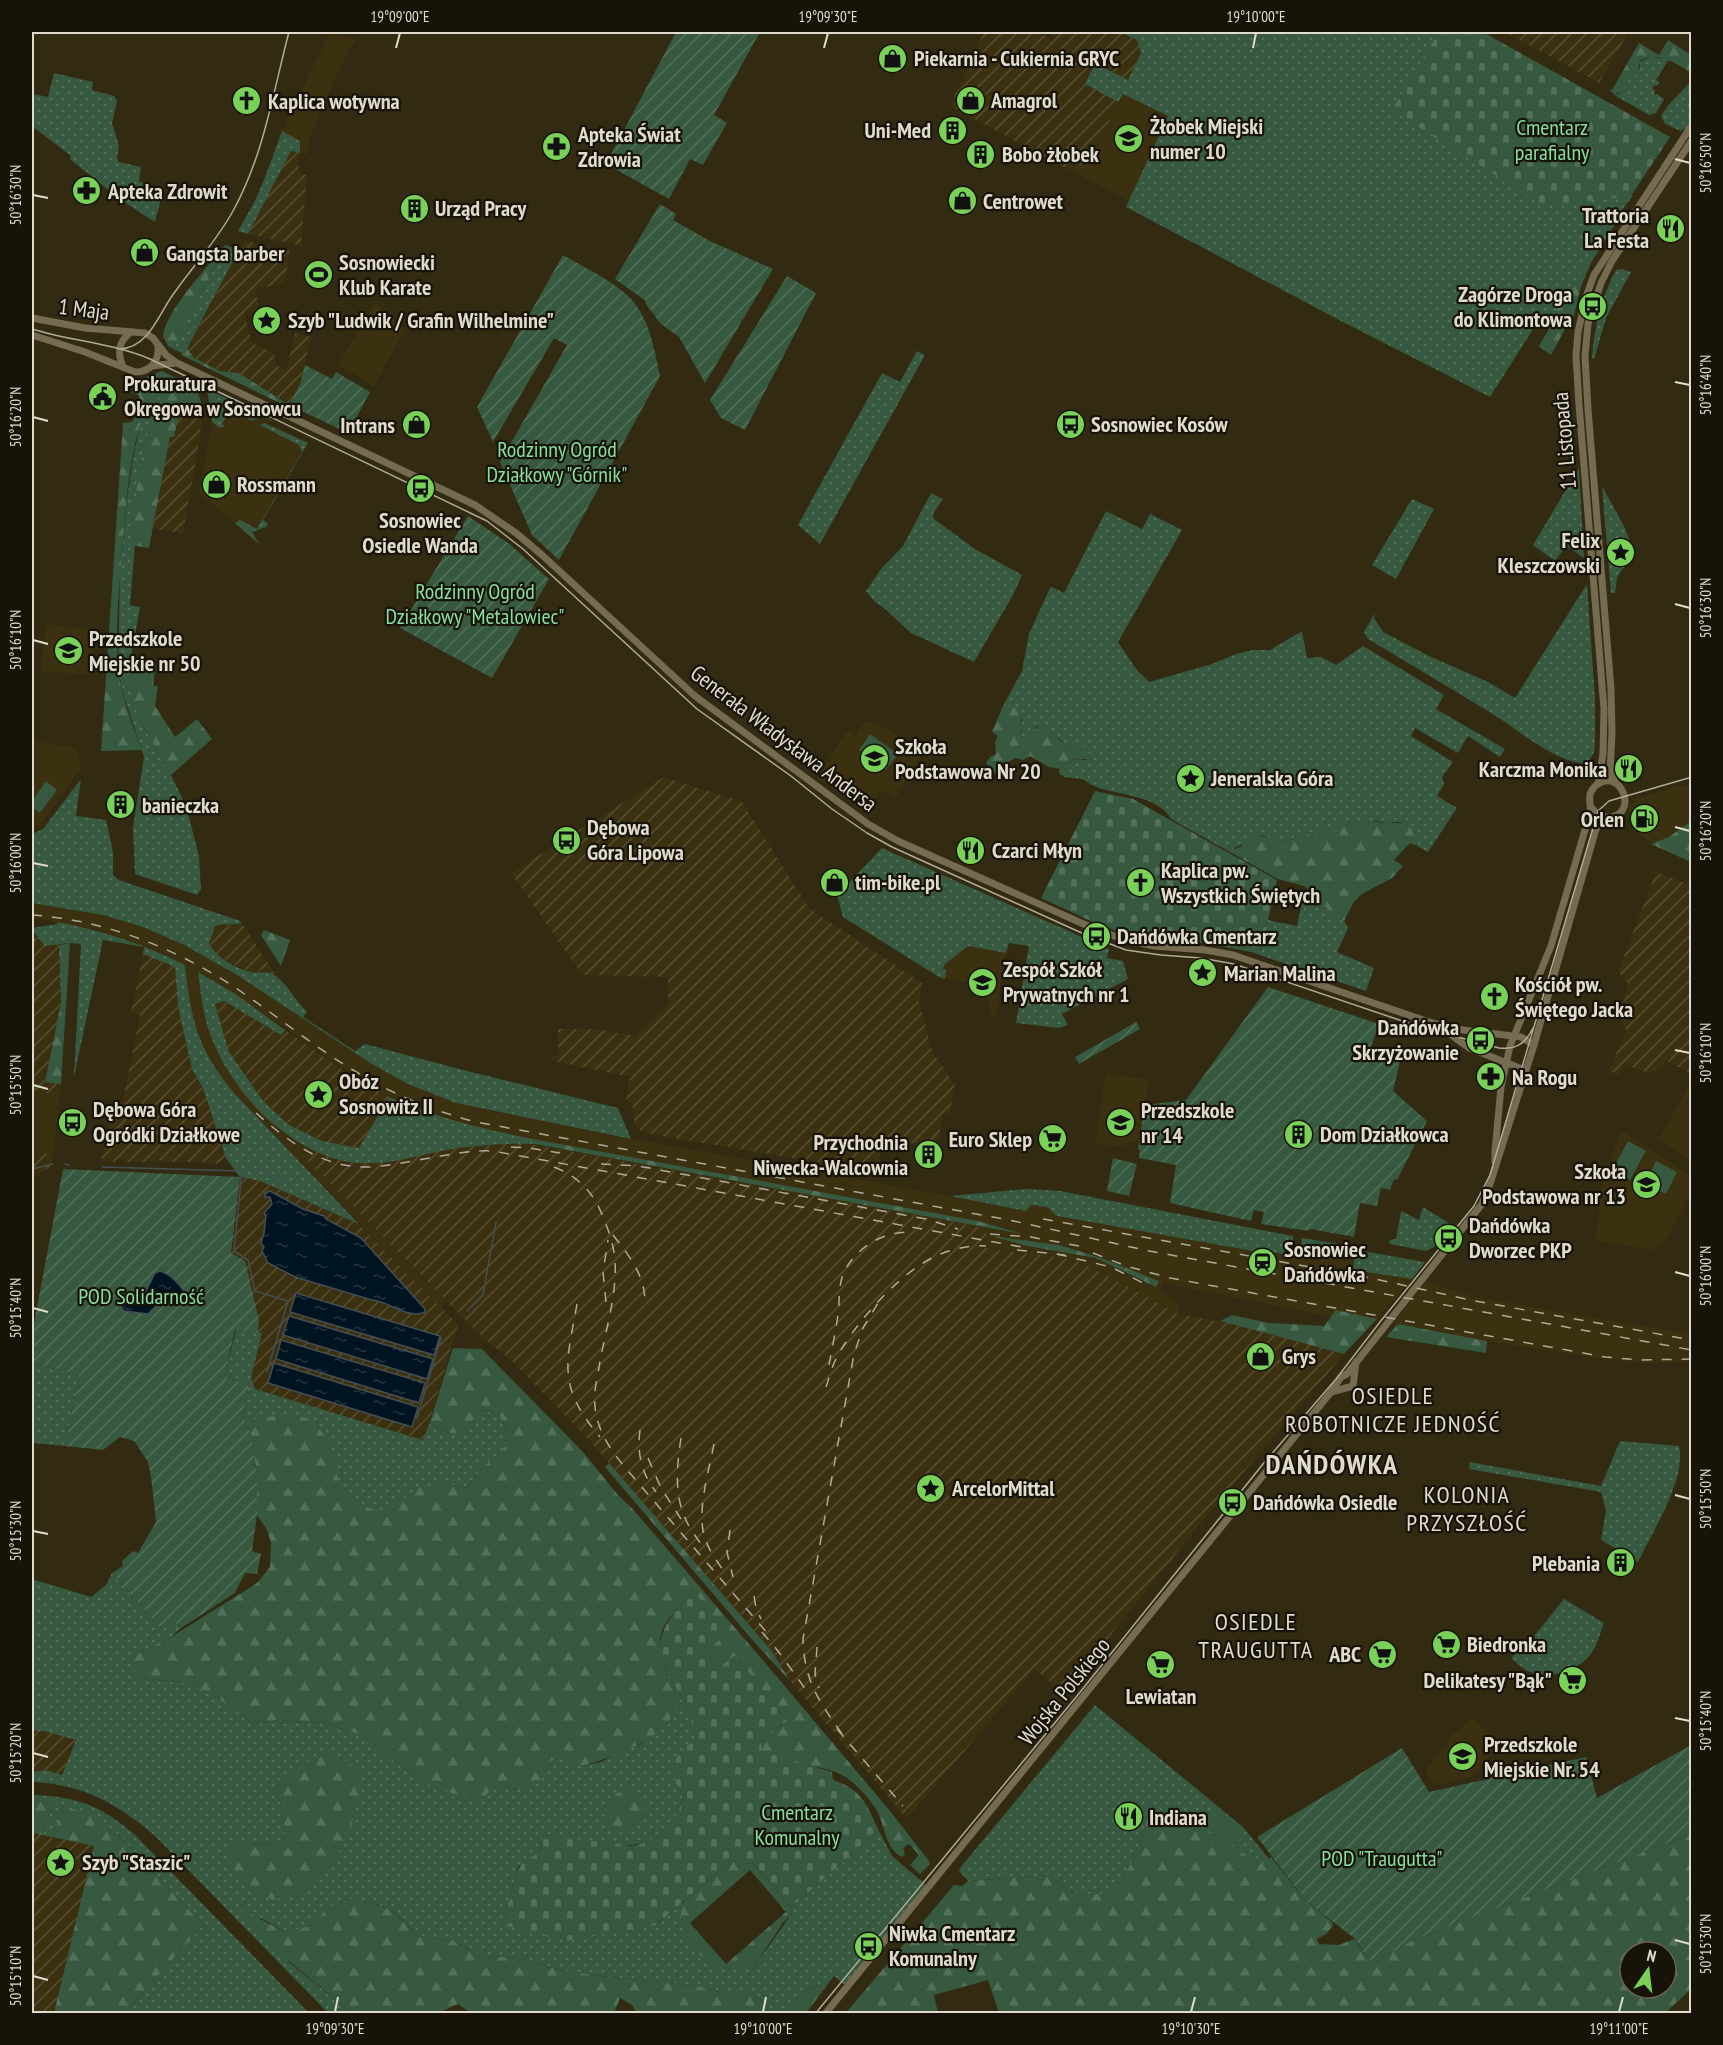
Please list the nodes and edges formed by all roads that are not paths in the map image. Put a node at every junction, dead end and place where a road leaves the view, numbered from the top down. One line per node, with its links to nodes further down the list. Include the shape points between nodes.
1 (1692, 125): 2 (main road, 11 Listopada)
2 (1683, 137): 3 (main road); 4 (main road, 11 Listopada)
3 (1691, 141): 4 (main road, 11 Listopada)
4 (1664, 174): 12 (main road, 11 Listopada, via 1609,267 1593,307 1585,356 1612,697 1610,773); 13 (main road, 11 Listopada, via 1594,275 1578,332 1578,394 1604,709)
5 (32, 318): 6 (main road, 1 Maja)
6 (131, 332): 8 (main road, via 145,333); 11 (main road, via 119,347)
7 (32, 335): 11 (main road, 1 Maja)
8 (157, 344): 9 (main road, Generała Władysława Andersa); 10 (main road, via 158,356)
9 (177, 363): 10 (main road); 16 (main road, Generała Władysława Andersa, via 461,498 497,519 542,555 695,696 888,836 1122,939 1233,955)
10 (152, 366): 11 (main road, via 140,372)
11 (123, 367)
12 (1615, 782): 13 (main road); 15 (main road, via 1624,794 1625,804 1618,814)
13 (1598, 784): 14 (main road, via 1590,795)
14 (1591, 807): 15 (main road); 17 (main road, via 1551,945)
15 (1603, 817): 18 (main road, via 1598,823)
16 (1429, 1022): 17 (main road, Generała Władysława Andersa); 19 (main road, Generała Władysława Andersa, via 1464,1045)
17 (1513, 1036): 18 (main road, Generała Władysława Andersa); 19 (main road)
18 (1534, 1045): 20 (main road)
19 (1505, 1063): 20 (main road, Generała Władysława Andersa); 21 (main road)
20 (1526, 1070): 21 (main road)
21 (1496, 1167): 22 (main road, via 1482,1204 1356,1362)
22 (1350, 1376): 23 (main road, via 1341,1377); 23 (main road, via 1353,1386 1349,1389)
23 (1342, 1385): 24 (main road, Wojska Polskiego, via 1332,1392)
24 (825, 2013)

